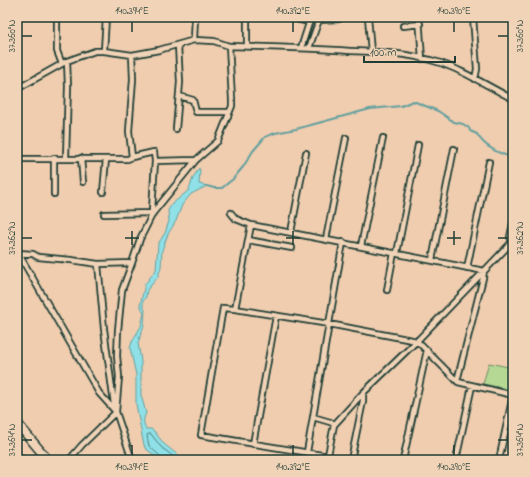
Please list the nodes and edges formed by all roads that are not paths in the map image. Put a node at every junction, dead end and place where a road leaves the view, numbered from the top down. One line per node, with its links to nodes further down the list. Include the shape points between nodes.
1 (56, 17): 25 (street, via 58,51)
2 (106, 17): 20 (street)
3 (195, 17): 14 (street)
4 (247, 17): 17 (street)
5 (288, 17): 11 (street)
6 (311, 17): 11 (street)
7 (343, 17): 19 (street, via 319,20)
8 (368, 17): 21 (street)
9 (419, 17): 12 (street)
10 (473, 17): 26 (street, via 477,69)
11 (309, 22): 18 (street)
12 (420, 24): 13 (street); 23 (street)
13 (403, 26)
14 (194, 40): 15 (street); 16 (street, via 214,41)
15 (178, 45): 22 (street); 28 (street)
16 (229, 46): 17 (street); 30 (street, via 232,106)
17 (247, 46): 18 (street)
18 (301, 48): 19 (street)
19 (308, 48): 21 (street)
20 (104, 51): 22 (street); 24 (street, via 88,53)
21 (371, 52): 23 (street)
22 (132, 55): 37 (street)
23 (422, 59): 26 (street, via 451,67)
24 (67, 61): 25 (street); 39 (street)
25 (62, 64): 27 (street)
26 (475, 79): 29 (street)
27 (17, 89)
28 (179, 96): 30 (street, via 193,100 196,112); 31 (street)
29 (513, 100)
30 (229, 112): 43 (street, via 218,141)
31 (176, 129)
32 (346, 138): 55 (street)
33 (383, 138): 59 (street)
34 (418, 145): 62 (street)
35 (454, 148): 63 (street)
36 (306, 153): 54 (street)
37 (132, 157): 42 (street); 44 (street, via 154,152)
38 (54, 158): 39 (street); 41 (street); 48 (street)
39 (66, 158): 40 (street)
40 (81, 158): 42 (street); 46 (street)
41 (17, 159)
42 (106, 159): 47 (street)
43 (196, 160): 44 (street); 49 (street)
44 (155, 161): 49 (street)
45 (489, 162): 66 (street)
46 (83, 182)
47 (103, 192)
48 (54, 194)
49 (153, 213): 51 (street); 64 (street)
50 (231, 213): 53 (street, via 236,219)
51 (104, 214)
52 (513, 223): 57 (street, via 510,237)
53 (251, 225): 54 (street); 56 (street)
54 (291, 232): 55 (street)
55 (326, 239): 58 (street)
56 (248, 240): 60 (street); 69 (street)
57 (513, 241): 67 (street)
58 (343, 242): 59 (street); 71 (street)
59 (361, 246): 62 (street)
60 (292, 248)
61 (18, 252): 65 (street, via 33,254 38,258); 78 (street, via 99,393)
62 (395, 253): 63 (street); 68 (street)
63 (432, 260): 66 (street)
64 (132, 263): 65 (street); 78 (street, via 122,290)
65 (98, 264): 78 (street)
66 (467, 268): 67 (street)
67 (484, 271): 72 (street); 74 (street)
68 (387, 290)
69 (235, 309): 70 (street); 82 (street, via 223,308 201,435)
70 (276, 316): 71 (street); 82 (street)
71 (330, 324): 72 (street); 79 (street)
72 (417, 341): 73 (street); 76 (street)
73 (427, 350): 74 (street); 91 (street)
74 (457, 381): 75 (street)
75 (472, 386): 77 (street); 92 (street)
76 (363, 393): 81 (street); 90 (street)
77 (513, 395): 93 (street)
78 (116, 412): 88 (street); 89 (street)
79 (313, 417): 81 (street); 83 (street)
80 (17, 423): 87 (highway)
81 (334, 424): 85 (street)
82 (253, 444): 83 (street)
83 (307, 452): 85 (street)
84 (17, 455): 86 (street)
85 (328, 458)
86 (24, 460)
87 (48, 460)
88 (69, 460)
89 (132, 460)
90 (351, 460)
91 (403, 460)
92 (456, 460)
93 (499, 460)

